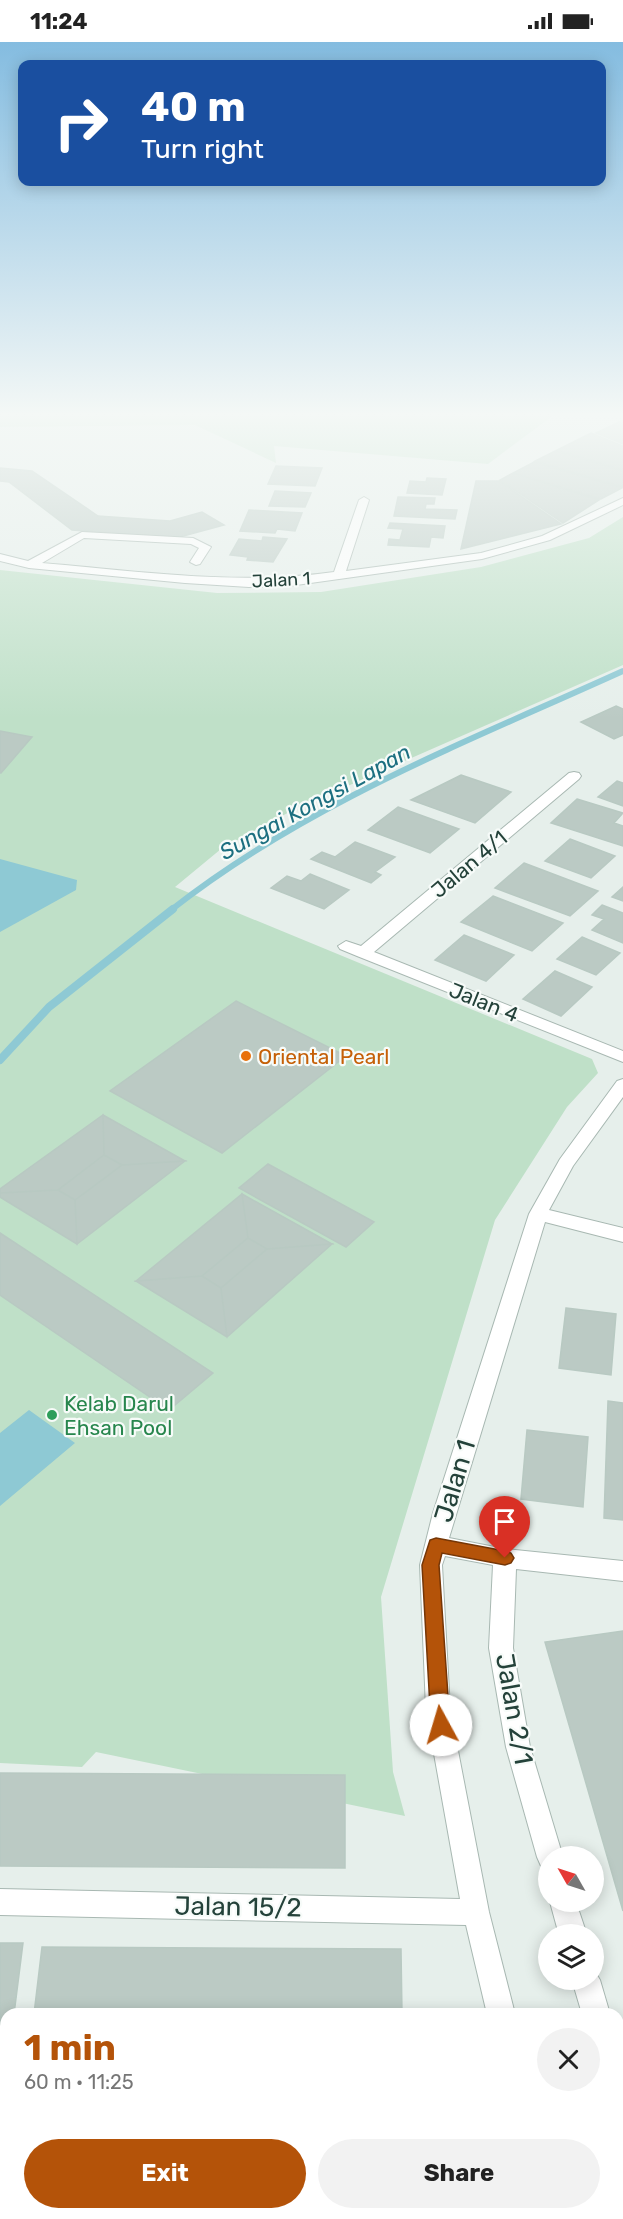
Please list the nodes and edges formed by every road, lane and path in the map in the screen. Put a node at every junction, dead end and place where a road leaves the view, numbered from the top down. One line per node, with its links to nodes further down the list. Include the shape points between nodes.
1 (359, 516): 6 (street)
2 (593, 516): 6 (street, Jalan 1, via 546,538 482,556)
3 (0, 557): 5 (street, Jalan 1)
4 (196, 562): 5 (street, via 205,547 194,541 82,535)
5 (29, 565): 6 (street, Jalan 1, via 249,583)
6 (339, 575)
7 (574, 776): 9 (street, Jalan 4/1)
8 (346, 946): 9 (street, Jalan 4)
9 (363, 953): 10 (street, Jalan 4)
10 (623, 1057)
11 (623, 1085): 12 (street, Jalan 1, via 552,1184)
12 (538, 1214): 13 (street); 14 (street, Jalan 1)
13 (623, 1234)
14 (436, 1545): 15 (street); 19 (street, Jalan 1, via 431,1565 438,1709)
15 (505, 1558): 16 (street); 17 (street, Jalan 2/1, via 501,1648 518,1747)
16 (623, 1571)
17 (547, 1846)
18 (0, 1902): 19 (street, Jalan 15/2)
19 (476, 1912): 21 (street, Jalan 1)
20 (589, 1990): 22 (street)
21 (500, 2008)
22 (594, 2008)

